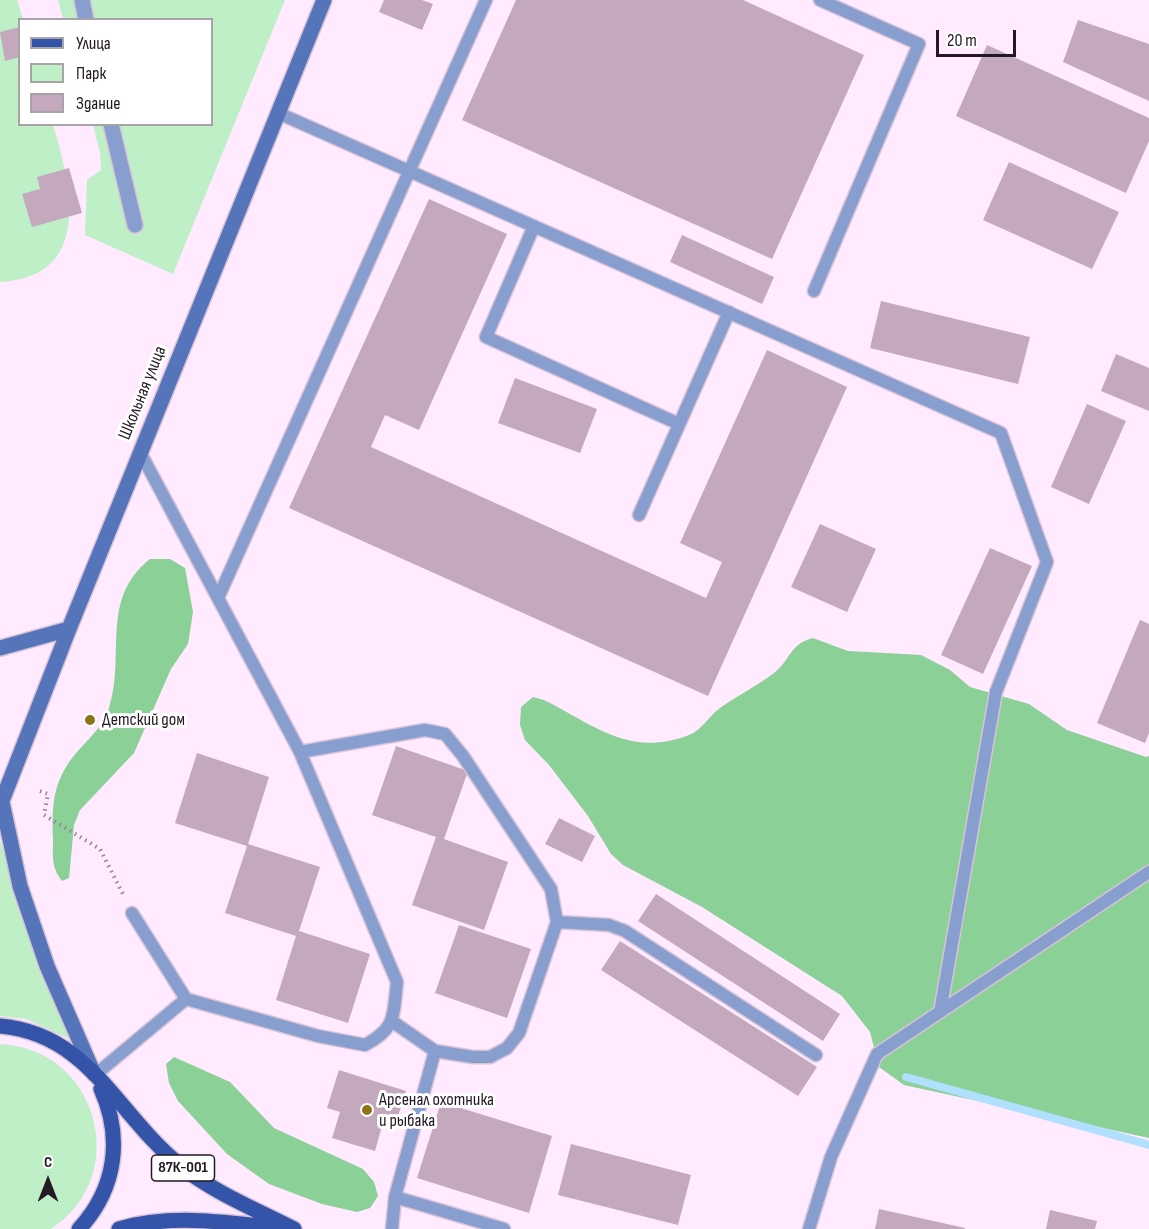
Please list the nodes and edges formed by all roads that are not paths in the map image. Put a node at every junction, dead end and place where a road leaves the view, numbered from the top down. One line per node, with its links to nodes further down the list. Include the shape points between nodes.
1 (82, 0): 5 (street)
2 (324, 0): 6 (main road, Школьная улица)
3 (486, 0): 8 (lane)
4 (820, 0): 11 (lane, via 919,44)
5 (86, 18)
6 (278, 113): 8 (lane); 14 (main road, Школьная улица)
7 (111, 126): 9 (street)
8 (410, 171): 10 (lane); 16 (lane)
9 (135, 225)
10 (534, 226): 12 (lane); 13 (lane, via 486,337)
11 (814, 291)
12 (729, 312): 13 (lane); 25 (lane, via 1001,433 1047,562 996,692)
13 (679, 424): 15 (lane)
14 (140, 452): 16 (lane); 17 (main road, Школьная улица)
15 (639, 515)
16 (218, 598): 19 (lane)
17 (69, 629): 18 (main road); 20 (main road, Школьная улица)
18 (0, 648)
19 (300, 752): 23 (lane, via 425,730 445,734 551,889); 26 (lane, via 397,982)
20 (1, 804): 30 (main road, via 20,886 47,966)
21 (1149, 872): 25 (lane)
22 (132, 912): 24 (lane)
23 (557, 922): 28 (lane, via 519,1033 507,1048 490,1057); 29 (lane, via 609,924 625,931)
24 (186, 999): 26 (lane, via 365,1045 382,1036); 30 (lane)
25 (940, 1012): 38 (lane, via 877,1054 831,1156)
26 (393, 1022): 28 (lane)
27 (0, 1026): 30 (main road, 87К-001, via 26,1029 58,1042)
28 (435, 1051): 31 (lane)
29 (816, 1055)
30 (95, 1075): 32 (main road, 87К-001, via 112,1120 114,1158 103,1195); 35 (main road, 87К-001, via 183,1168)
31 (395, 1197): 36 (lane); 37 (lane)
32 (79, 1229)
33 (119, 1229): 34 (main road, via 173,1221)
34 (288, 1229)
35 (294, 1229)
36 (392, 1229)
37 (504, 1229)
38 (809, 1229)

